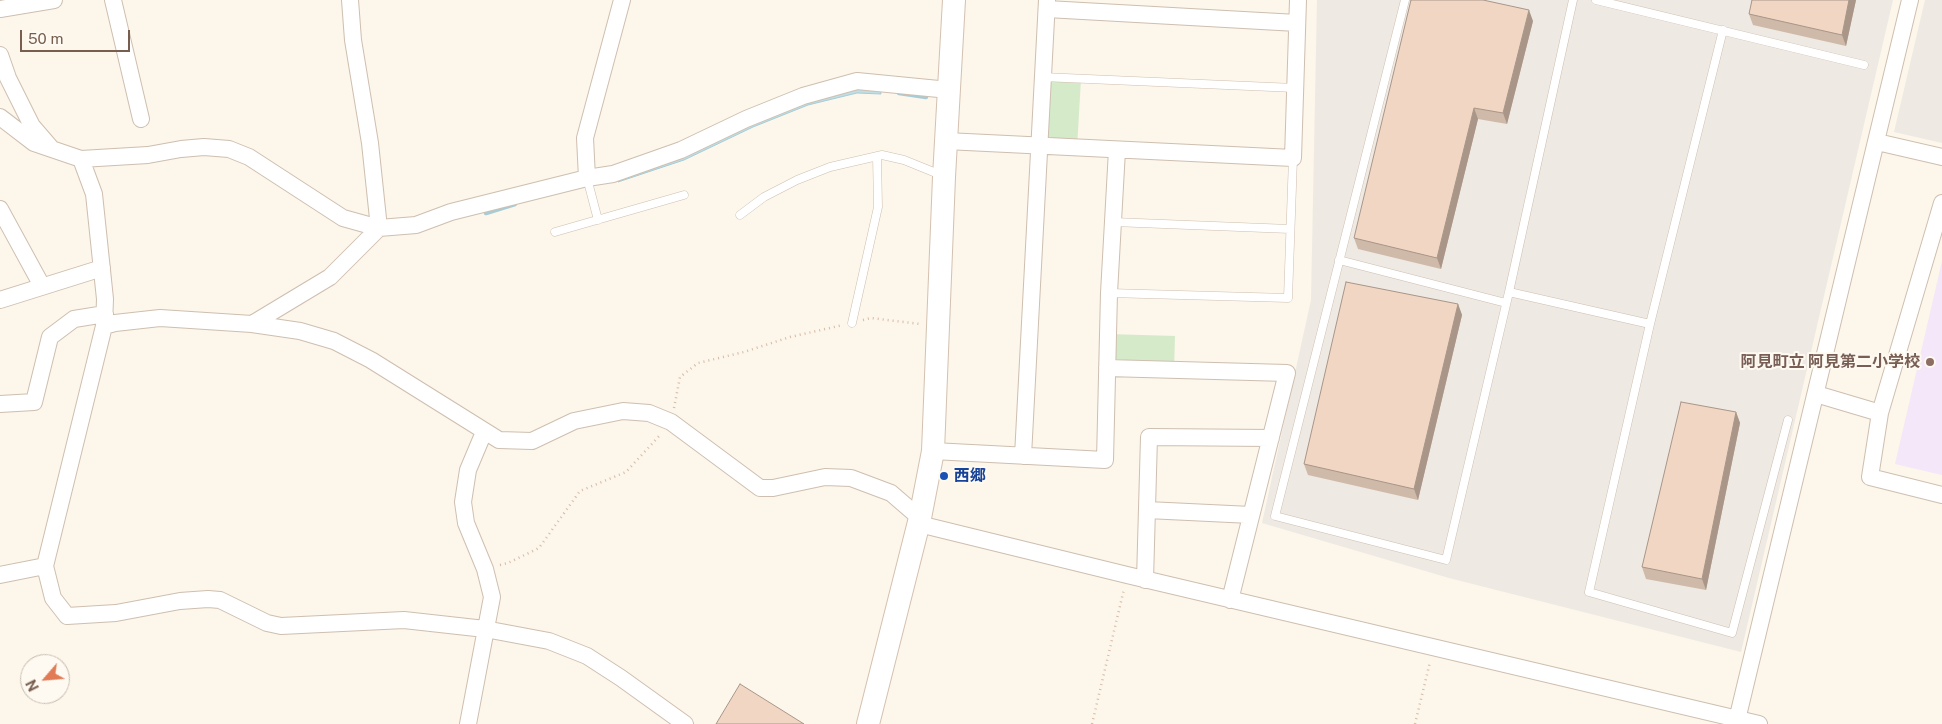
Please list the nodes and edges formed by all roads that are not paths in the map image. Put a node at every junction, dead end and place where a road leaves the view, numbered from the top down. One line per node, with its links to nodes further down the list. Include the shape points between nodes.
1 (54, 0): 12 (street)
2 (113, 0): 21 (street)
3 (350, 0): 39 (street)
4 (622, 0): 32 (street, via 584,138)
5 (954, 0): 19 (street)
6 (1298, 0): 13 (street)
7 (1405, 0): 42 (lane)
8 (1574, 0): 45 (lane)
9 (1596, 0): 14 (lane)
10 (1910, 0): 23 (street)
11 (1047, 4): 13 (street); 17 (street)
12 (0, 9)
13 (1297, 23): 18 (street)
14 (1723, 30): 16 (lane); 52 (lane)
15 (0, 55): 26 (street, via 32,126)
16 (1864, 65)
17 (1042, 77): 18 (lane); 24 (street)
18 (1295, 88): 29 (street)
19 (949, 90): 22 (street); 32 (street, via 857,80 803,96 681,150 613,174)
20 (1, 120): 26 (street, via 34,143)
21 (142, 120)
22 (946, 141): 24 (street); 31 (street)
23 (1878, 142): 28 (street); 54 (street)
24 (1038, 146): 25 (street); 61 (street)
25 (1117, 150): 29 (street); 38 (street)
26 (54, 151): 30 (street)
27 (877, 156): 31 (lane, via 904,160); 36 (lane, via 830,167 797,180 764,197); 50 (lane, via 878,206)
28 (1942, 157)
29 (1293, 158): 40 (lane)
30 (81, 159): 39 (street, via 148,155 181,149 229,149 249,157 343,218); 43 (street, via 94,194)
31 (944, 176): 60 (street)
32 (587, 178): 37 (lane); 39 (street, via 451,212 416,225)
33 (684, 195): 37 (lane)
34 (1942, 203): 56 (street)
35 (0, 210): 44 (street)
36 (740, 215)
37 (598, 220): 41 (lane)
38 (1113, 222): 40 (lane); 46 (street)
39 (380, 228): 51 (street, via 330,277)
40 (1290, 229): 46 (lane, via 1288,298)
41 (555, 232)
42 (1339, 260): 48 (lane); 48 (lane, via 1275,516 1446,560)
43 (102, 268): 44 (street); 49 (street)
44 (42, 286): 47 (street)
45 (1509, 292): 48 (lane); 52 (lane)
46 (1109, 293): 53 (street)
47 (0, 300)
48 (1506, 303)
49 (105, 320): 51 (street, via 160,318); 55 (street, via 74,319 50,337 34,402); 66 (street)
50 (852, 323)
51 (252, 324): 58 (street, via 300,331 334,341)
52 (1650, 324): 57 (lane, via 1589,592 1732,633)
53 (1107, 368): 59 (street, via 1287,374); 61 (street, via 1105,460)
54 (1816, 394): 56 (street); 71 (street)
55 (0, 404)
56 (1880, 413): 62 (street, via 1870,477)
57 (1788, 420)
58 (484, 432): 65 (street, via 499,440 532,441 574,421 623,411 649,413 671,422 760,488 824,477 851,478 891,493); 70 (street, via 468,470 463,502 466,524 485,568 492,597)
59 (1271, 438): 63 (street, via 1149,437); 64 (street)
60 (933, 451): 61 (street); 65 (street)
61 (1023, 456)
62 (1942, 495)
63 (1147, 510): 64 (street); 68 (street)
64 (1251, 515): 69 (street)
65 (920, 521): 68 (street); 74 (street)
66 (45, 566): 67 (street); 70 (street, via 53,598 67,616 116,613 208,599 220,600 266,623 281,626 404,620)
67 (0, 575)
68 (1145, 580): 69 (street)
69 (1230, 600): 71 (street)
70 (485, 629): 72 (street); 73 (street, via 549,641 587,656)
71 (1737, 722): 75 (street)
72 (468, 724)
73 (685, 724)
74 (868, 724)
75 (1758, 724)

